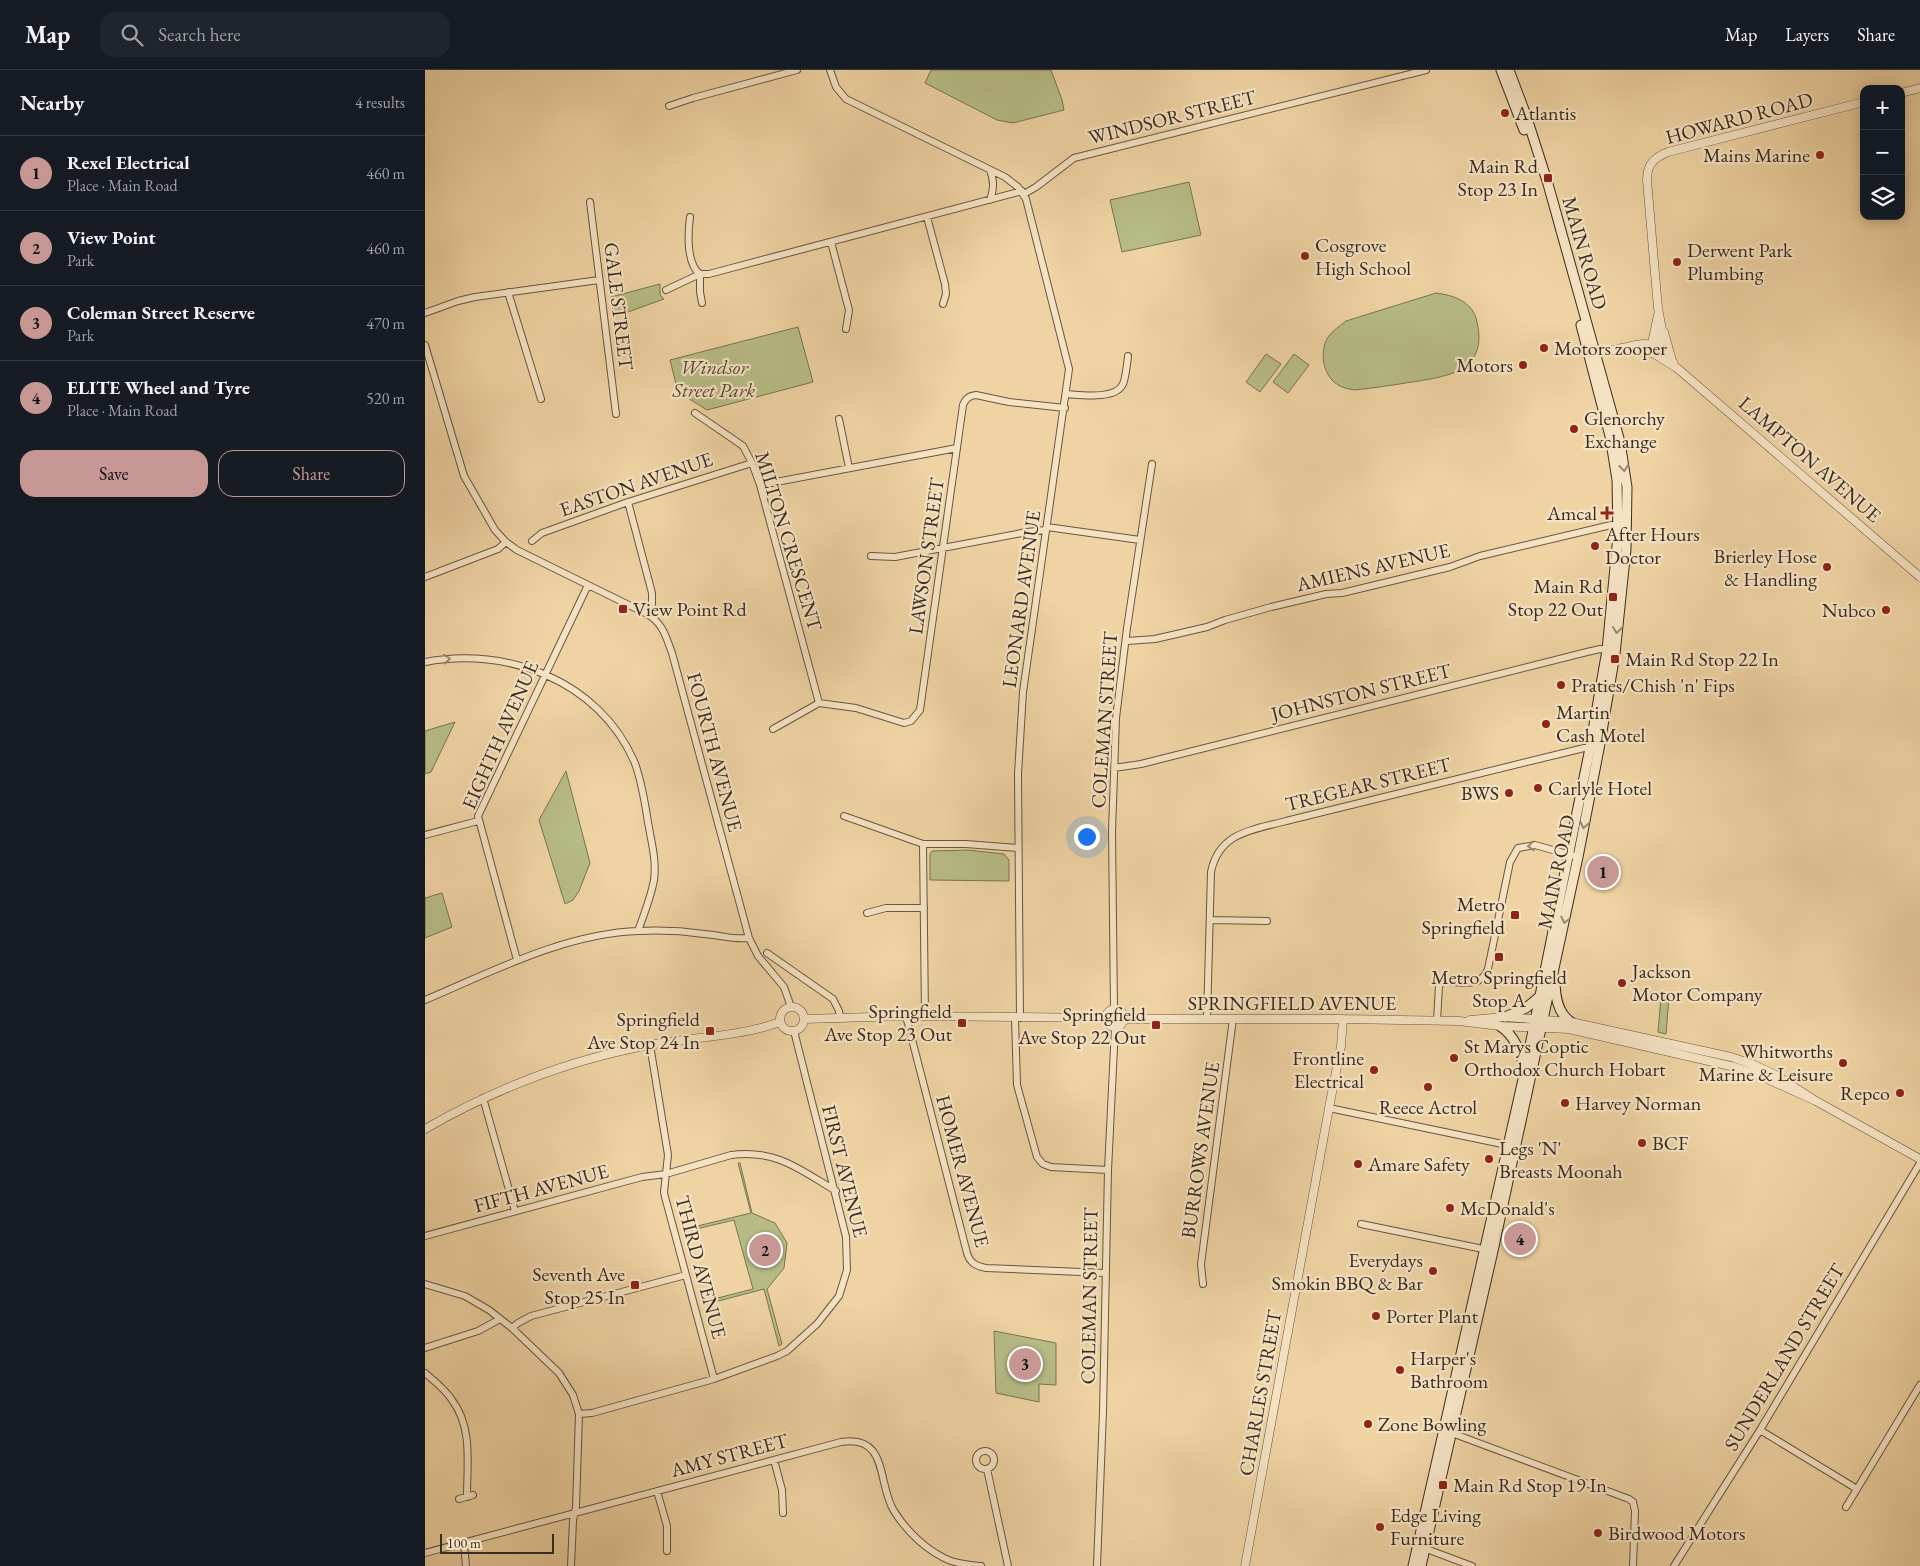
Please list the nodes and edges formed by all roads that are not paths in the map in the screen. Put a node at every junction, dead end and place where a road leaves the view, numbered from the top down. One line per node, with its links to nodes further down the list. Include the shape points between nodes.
1 (797, 70): 9 (street)
2 (830, 70): 10 (street, via 836,87 846,99)
3 (1426, 70): 11 (street, WINDSOR STREET, via 1074,158)
4 (1501, 70): 29 (main road, MAIN ROAD, via 1539,177)
5 (1509, 70): 29 (main road, MAIN ROAD, via 1548,184)
6 (1920, 88): 7 (street)
7 (1905, 91)
8 (1860, 103): 23 (street, HOWARD ROAD, via 1668,152 1651,163 1647,180)
9 (669, 106)
10 (990, 170): 11 (street, via 1013,182); 12 (street, via 994,187)
11 (1023, 193): 12 (street, WINDSOR STREET); 33 (street, LEONARD AVENUE, via 1069,369)
12 (990, 200): 15 (street, WINDSOR STREET)
13 (590, 202): 18 (street, GALE STREET)
14 (690, 217): 17 (street, via 688,239 694,268)
15 (927, 217): 16 (street, WINDSOR STREET); 22 (street, via 945,284)
16 (831, 242): 17 (street, WINDSOR STREET); 26 (street, via 849,310)
17 (700, 274): 19 (street, WINDSOR STREET); 21 (street)
18 (599, 280): 20 (street); 37 (street, GALE STREET)
19 (666, 290)
20 (508, 292): 24 (street, via 466,298); 34 (street)
21 (703, 302)
22 (943, 304)
23 (1658, 308): 25 (street, HOWARD ROAD); 28 (street, HOWARD ROAD)
24 (425, 313)
25 (1662, 326): 28 (street, HOWARD ROAD, via 1661,340); 31 (street)
26 (846, 329)
27 (425, 345): 49 (street, via 464,476 495,530)
28 (1654, 348): 29 (street, via 1639,343); 31 (street, LAMPTON AVENUE); 32 (street, LAMPTON AVENUE)
29 (1592, 354): 45 (main road, MAIN ROAD, via 1614,458)
30 (1128, 356): 33 (street, via 1123,384 1115,392)
31 (1671, 359): 32 (street, LAMPTON AVENUE)
32 (1677, 368): 52 (street, LAMPTON AVENUE)
33 (1067, 394): 35 (street, LEONARD AVENUE)
34 (541, 399)
35 (1065, 408): 39 (street, LAWSON STREET, via 971,396 963,405); 46 (street, LEONARD AVENUE)
36 (695, 413): 40 (street, MILTON CRESCENT, via 743,446)
37 (617, 414)
38 (839, 419): 42 (street)
39 (957, 448): 42 (street); 50 (street, LAWSON STREET)
40 (752, 463): 43 (street, MILTON CRESCENT); 44 (street, EASTON AVENUE)
41 (1152, 464): 47 (street, COLEMAN STREET)
42 (849, 468): 43 (street)
43 (760, 485): 60 (street, MILTON CRESCENT)
44 (628, 502): 48 (street, EASTON AVENUE, via 542,533); 55 (street, via 652,593 652,604)
45 (1622, 525): 56 (street, AMIENS AVENUE, via 1480,556 1450,567 1342,593 1271,607 1207,627 1145,641); 57 (main road, MAIN ROAD)
46 (1047, 528): 47 (street); 50 (street); 68 (street, LEONARD AVENUE, via 1021,716)
47 (1140, 540): 56 (street, COLEMAN STREET)
48 (532, 541)
49 (506, 542): 53 (street, via 498,549); 54 (street, FOURTH AVENUE)
50 (944, 548): 51 (street, via 895,557); 60 (street, LAWSON STREET, via 920,710 911,721 904,723 856,708)
51 (871, 556)
52 (1920, 576)
53 (425, 577)
54 (589, 585): 55 (street, FOURTH AVENUE); 59 (street, EIGHTH AVENUE)
55 (647, 614): 75 (street, FOURTH AVENUE, via 662,627 672,653)
56 (1127, 641): 63 (street, COLEMAN STREET, via 1118,699)
57 (1611, 650): 62 (main road, MAIN ROAD); 63 (street, JOHNSTON STREET, via 1587,652 1141,764)
58 (425, 662): 59 (street, one-way to 59, via 469,658 506,662)
59 (545, 674): 65 (street, EIGHTH AVENUE); 74 (street, via 600,710 620,736 634,762 654,866 652,888)
60 (819, 702): 61 (street)
61 (773, 729)
62 (1595, 748): 69 (main road, MAIN ROAD); 72 (street, TREGEAR STREET, via 1296,818 1235,836 1224,845 1213,864)
63 (1114, 768): 82 (street, COLEMAN STREET)
64 (844, 816): 67 (street)
65 (478, 821): 66 (street); 78 (street, EIGHTH AVENUE)
66 (425, 835)
67 (923, 844): 68 (street); 70 (street)
68 (1018, 848): 87 (street, LEONARD AVENUE)
69 (1574, 856): 77 (main road, MAIN ROAD, one-way to 77); 79 (main road, MAIN ROAD); 94 (street, one-way to 94, via 1535,845 1518,848 1507,877 1484,979 1443,981 1439,986)
70 (924, 908): 71 (street, via 886,908); 84 (street)
71 (867, 913)
72 (1210, 920): 73 (street); 91 (street, TREGEAR STREET)
73 (1267, 921)
74 (638, 931): 75 (street, via 679,931); 78 (street, via 583,940)
75 (749, 938): 81 (street, FOURTH AVENUE, via 757,956 785,987)
76 (767, 953): 85 (street, via 833,999)
77 (1557, 954): 97 (main road, via 1555,991 1562,1014); 98 (main road, MAIN ROAD)
78 (517, 960): 80 (street)
79 (1539, 996): 86 (main road, via 1526,1008); 98 (main road, MAIN ROAD)
80 (425, 1000)
81 (791, 1007): 90 (street, via 801,1012); 96 (street, via 783,1012)
82 (1114, 1010): 88 (street); 89 (street, via 1121,1012)
83 (906, 1016): 84 (street); 85 (street); 118 (street, HOMER AVENUE, via 971,1262 986,1268)
84 (925, 1016): 87 (street)
85 (840, 1017): 90 (street)
86 (1505, 1017): 95 (street, SPRINGFIELD AVENUE); 98 (street, SPRINGFIELD AVENUE)
87 (1018, 1018): 88 (street); 111 (street, LEONARD AVENUE, via 1017,1085 1037,1157 1051,1168)
88 (1106, 1018): 100 (street)
89 (1124, 1018): 91 (street, SPRINGFIELD AVENUE); 100 (street, via 1120,1026)
90 (804, 1019): 101 (street, via 801,1027)
91 (1207, 1019): 92 (street, SPRINGFIELD AVENUE)
92 (1233, 1019): 93 (street, SPRINGFIELD AVENUE); 121 (street, BURROWS AVENUE, via 1201,1264)
93 (1343, 1019): 94 (street, SPRINGFIELD AVENUE); 106 (street, CHARLES STREET)
94 (1437, 1021): 95 (street, SPRINGFIELD AVENUE)
95 (1459, 1021): 99 (street, SPRINGFIELD AVENUE)
96 (780, 1022): 101 (street, via 787,1030); 102 (street, via 754,1030)
97 (1571, 1022): 98 (street); 105 (street, via 1749,1063 1788,1082)
98 (1539, 1023): 99 (street, SPRINGFIELD AVENUE); 103 (main road, MAIN ROAD); 105 (street, via 1735,1067); 108 (main road, MAIN ROAD)
99 (1500, 1026): 103 (main road, via 1518,1049)
100 (1115, 1027): 111 (street, COLEMAN STREET)
101 (793, 1031): 113 (street, FIRST AVENUE)
102 (650, 1045): 104 (street, via 577,1062); 112 (street, THIRD AVENUE, via 668,1155)
103 (1524, 1075): 108 (main road, MAIN ROAD)
104 (483, 1098): 107 (street); 114 (street)
105 (1816, 1101): 109 (street)
106 (1329, 1108): 108 (street); 149 (street, CHARLES STREET)
107 (425, 1129)
108 (1512, 1146): 117 (main road, MAIN ROAD)
109 (1920, 1159)
110 (1920, 1163): 129 (street, SUNDERLAND STREET)
111 (1107, 1170): 118 (street, COLEMAN STREET)
112 (666, 1174): 113 (street, FIFTH AVENUE, via 731,1155 753,1153 787,1161); 114 (street, FIFTH AVENUE, via 642,1177); 119 (street, THIRD AVENUE, via 665,1197)
113 (836, 1191): 126 (street, FIRST AVENUE, via 848,1260 842,1287 834,1303 787,1351)
114 (515, 1211): 116 (street, FIFTH AVENUE)
115 (1361, 1224): 117 (street)
116 (425, 1236)
117 (1489, 1250): 130 (main road, MAIN ROAD)
118 (1105, 1273): 148 (street, COLEMAN STREET)
119 (686, 1275): 123 (street, via 531,1316); 126 (street, THIRD AVENUE)
120 (425, 1284): 122 (street, via 465,1296)
121 (1203, 1284)
122 (500, 1318): 123 (street); 124 (street, via 479,1330)
123 (512, 1328): 128 (street, via 559,1372 573,1395)
124 (425, 1348)
125 (425, 1372): 135 (street, via 452,1399 463,1421 470,1496)
126 (714, 1379): 128 (street, FIRST AVENUE)
127 (1920, 1384): 133 (street)
128 (579, 1414): 137 (street)
129 (1760, 1430): 133 (street); 154 (street, SUNDERLAND STREET)
130 (1449, 1432): 140 (main road, MAIN ROAD); 153 (street, via 1629,1499 1635,1511)
131 (773, 1460): 134 (street, AMY STREET); 138 (street, via 782,1490); 143 (street, AMY STREET, via 841,1442 853,1440 863,1443 877,1457 891,1505 898,1517 926,1547)
132 (987, 1469): 147 (street)
133 (1857, 1489): 136 (street)
134 (657, 1491): 137 (street, AMY STREET); 141 (street, via 667,1526)
135 (459, 1499)
136 (1846, 1507)
137 (574, 1513): 139 (street, AMY STREET); 145 (street)
138 (783, 1513)
139 (464, 1543): 142 (street, AMY STREET); 144 (street)
140 (1421, 1547): 150 (main road, MAIN ROAD); 151 (main road, MAIN ROAD); 152 (street)
141 (667, 1551)
142 (425, 1553)
143 (953, 1564): 146 (street, AMY STREET)
144 (466, 1566)
145 (571, 1566)
146 (981, 1566)
147 (1008, 1566)
148 (1097, 1566)
149 (1245, 1566)
150 (1413, 1566)
151 (1421, 1566)
152 (1472, 1566)
153 (1633, 1566)
154 (1674, 1566)

